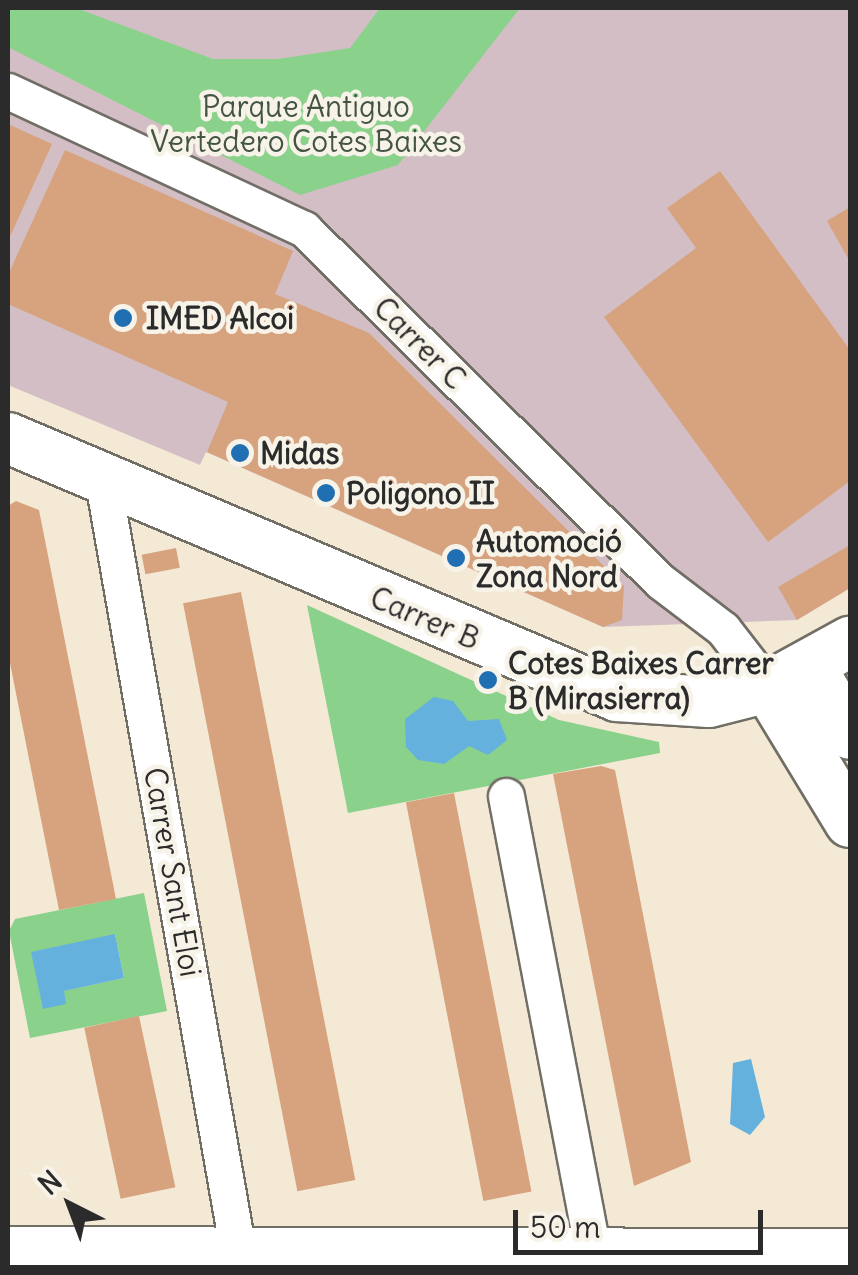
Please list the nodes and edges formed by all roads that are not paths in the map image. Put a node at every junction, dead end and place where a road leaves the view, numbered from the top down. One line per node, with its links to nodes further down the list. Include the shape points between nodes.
1 (8, 91): 4 (street, Carrer C, via 304,228 660,581 722,630)
2 (8, 438): 3 (street, Carrer B)
3 (102, 476): 4 (street, Carrer B, via 591,688 682,704); 11 (street, Carrer Sant Eloi)
4 (809, 665): 5 (street); 7 (street)
5 (850, 734)
6 (506, 796): 9 (street)
7 (850, 822)
8 (8, 1252): 11 (street)
9 (593, 1253): 10 (street); 11 (street)
10 (850, 1254)
11 (241, 1260)

